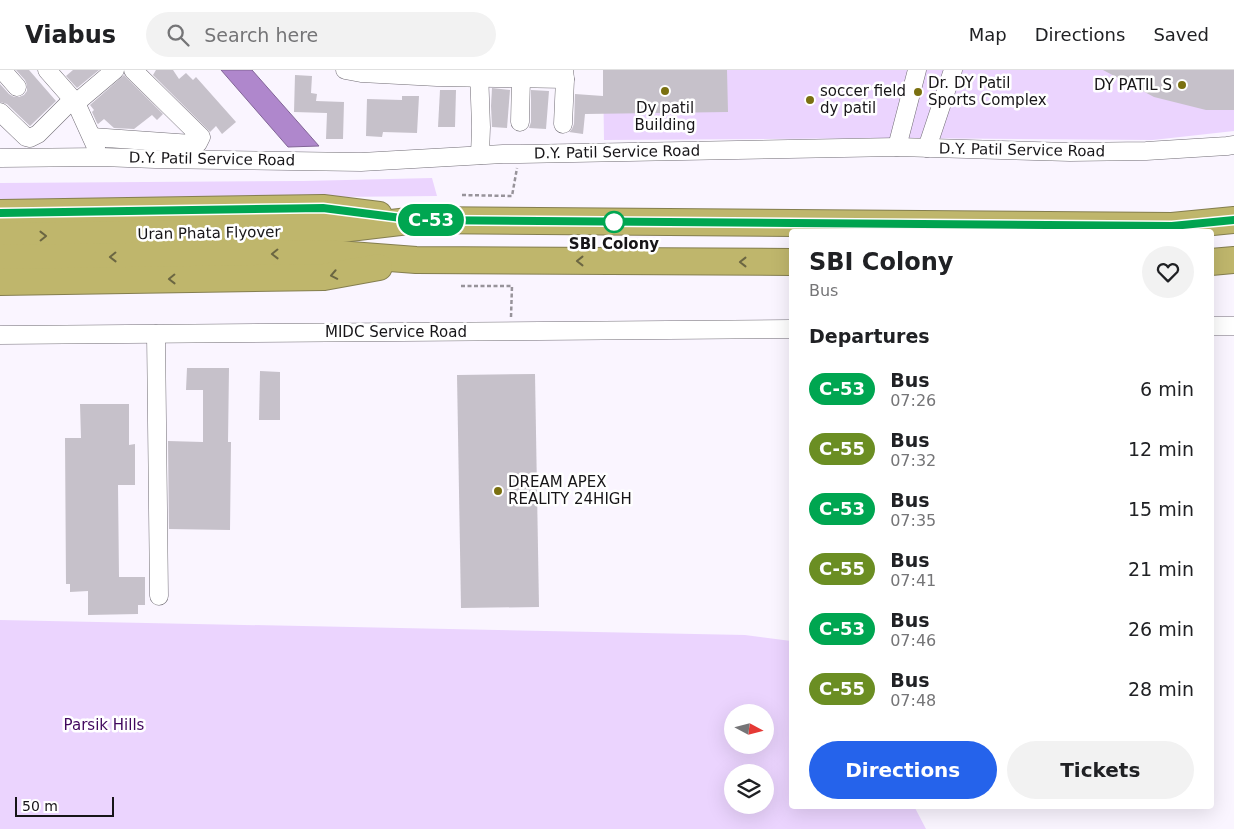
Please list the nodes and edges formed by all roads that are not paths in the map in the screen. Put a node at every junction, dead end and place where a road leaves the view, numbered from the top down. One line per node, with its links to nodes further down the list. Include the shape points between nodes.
1 (2, 70): 11 (street)
2 (47, 70): 12 (street)
3 (115, 70): 12 (street)
4 (133, 70): 16 (street, via 201,137 198,143)
5 (345, 70): 8 (street, via 402,75)
6 (917, 70): 18 (street)
7 (953, 70): 19 (street)
8 (480, 74): 10 (street); 20 (street)
9 (565, 74): 10 (street); 15 (street)
10 (521, 78): 14 (street)
11 (16, 87)
12 (74, 101): 13 (street, via 46,119 38,134 30,138); 16 (street)
13 (0, 112)
14 (520, 122)
15 (563, 124)
16 (92, 137): 21 (street)
17 (1234, 145): 19 (street, D.Y. Patil Service Road, via 1070,152)
18 (897, 147): 19 (street, D.Y. Patil Service Road); 20 (street, D.Y. Patil Service Road)
19 (927, 148)
20 (480, 155): 21 (street, D.Y. Patil Service Road, via 360,162)
21 (101, 157): 22 (street, D.Y. Patil Service Road)
22 (0, 158)
23 (0, 213): 24 (highway, via 323,208)
24 (417, 220): 25 (highway, via 1172,226); 27 (highway, Uran Phata Flyover, via 324,231)
25 (1234, 220)
26 (0, 236): 27 (highway, Uran Phata Flyover, one-way to 27)
27 (85, 246): 28 (highway, Uran Phata Flyover); 29 (highway, Uran Phata Flyover, one-way to 27, via 324,253)
28 (0, 258)
29 (416, 260): 31 (highway, one-way to 29); 33 (highway, one-way to 33, via 324,277)
30 (1234, 260): 32 (highway)
31 (789, 262)
32 (1214, 262)
33 (0, 282)
34 (1214, 326): 35 (street)
35 (1234, 326)
36 (789, 329): 37 (street, MIDC Service Road)
37 (156, 334): 38 (street, MIDC Service Road); 39 (street)
38 (0, 335)
39 (159, 596)

